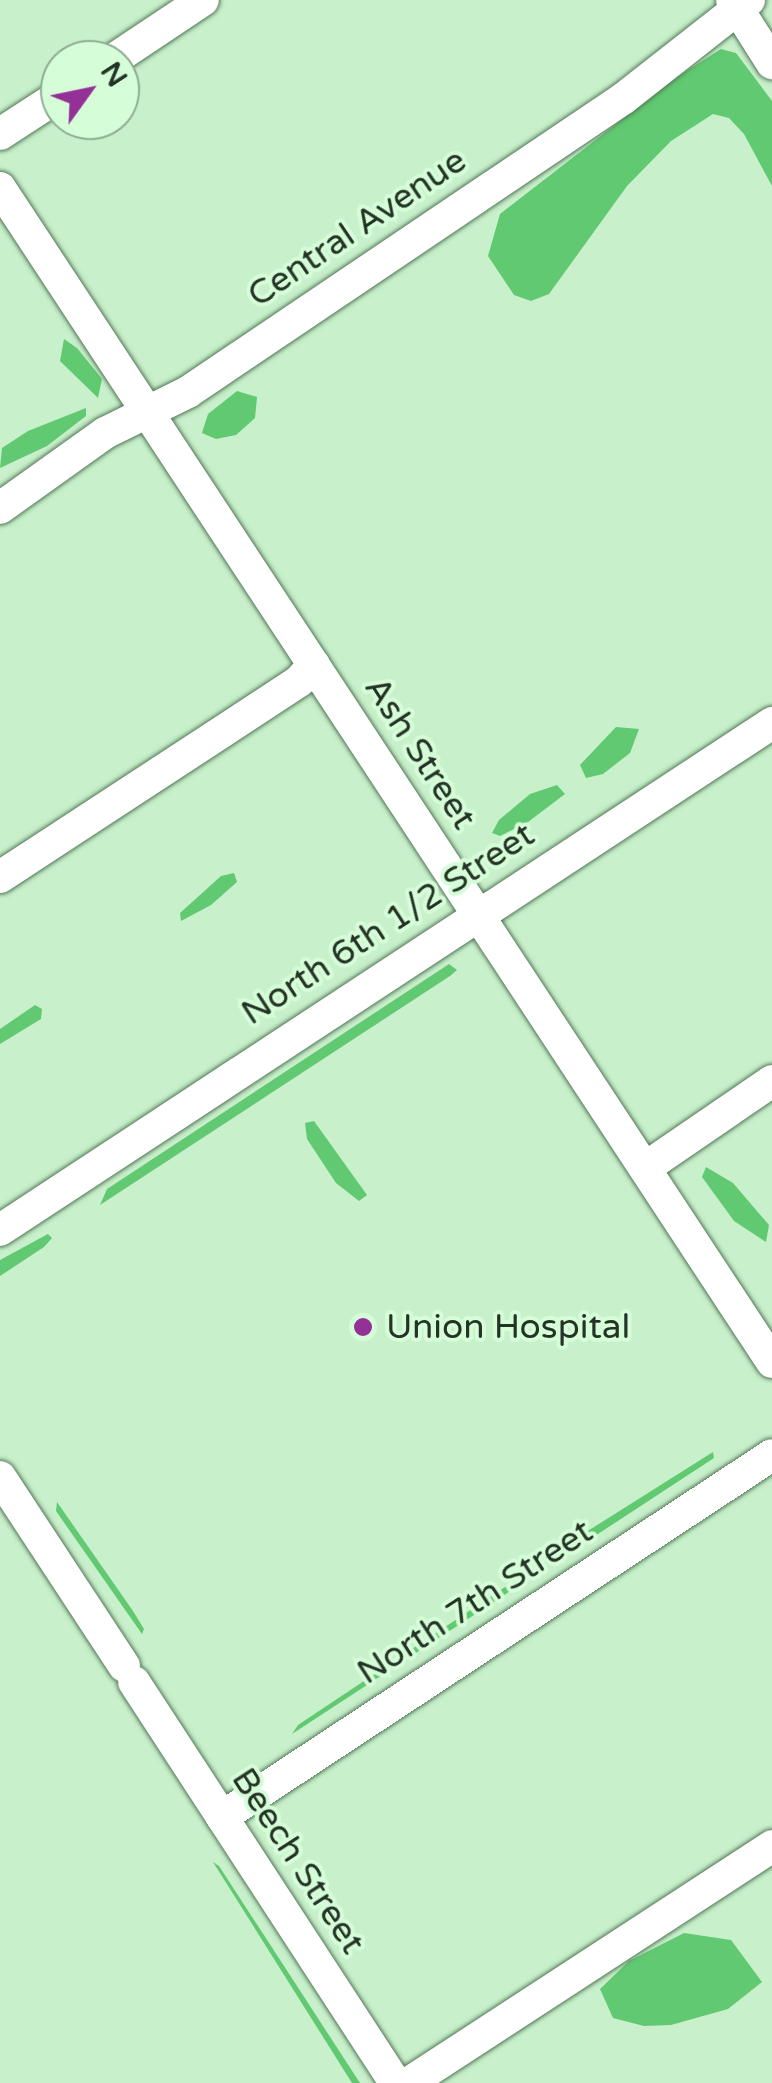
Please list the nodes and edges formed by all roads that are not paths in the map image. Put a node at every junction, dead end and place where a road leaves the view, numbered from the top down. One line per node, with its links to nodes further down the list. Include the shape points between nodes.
1 (204, 0): 3 (street)
2 (740, 3): 4 (street); 8 (street, Central Avenue, via 624,98 188,392)
3 (140, 42)
4 (772, 63)
5 (40, 108): 6 (street)
6 (0, 134)
7 (0, 188): 8 (street, Ash Street)
8 (147, 412): 9 (street, Central Avenue, via 105,433); 10 (street, Ash Street)
9 (0, 508)
10 (314, 665): 12 (street, via 300,681); 13 (street, Ash Street)
11 (772, 722): 13 (street, North 6th 1/2 Street)
12 (0, 877)
13 (477, 913): 15 (street, Ash Street); 16 (street, North 6th 1/2 Street)
14 (772, 1082): 15 (street)
15 (645, 1168): 17 (street, Ash Street)
16 (0, 1230)
17 (772, 1362)
18 (772, 1455): 20 (street, North 7th Street)
19 (0, 1477): 20 (street, Beech Street)
20 (222, 1816): 22 (street, Beech Street)
21 (772, 1846): 23 (street)
22 (395, 2083)
23 (409, 2083)

